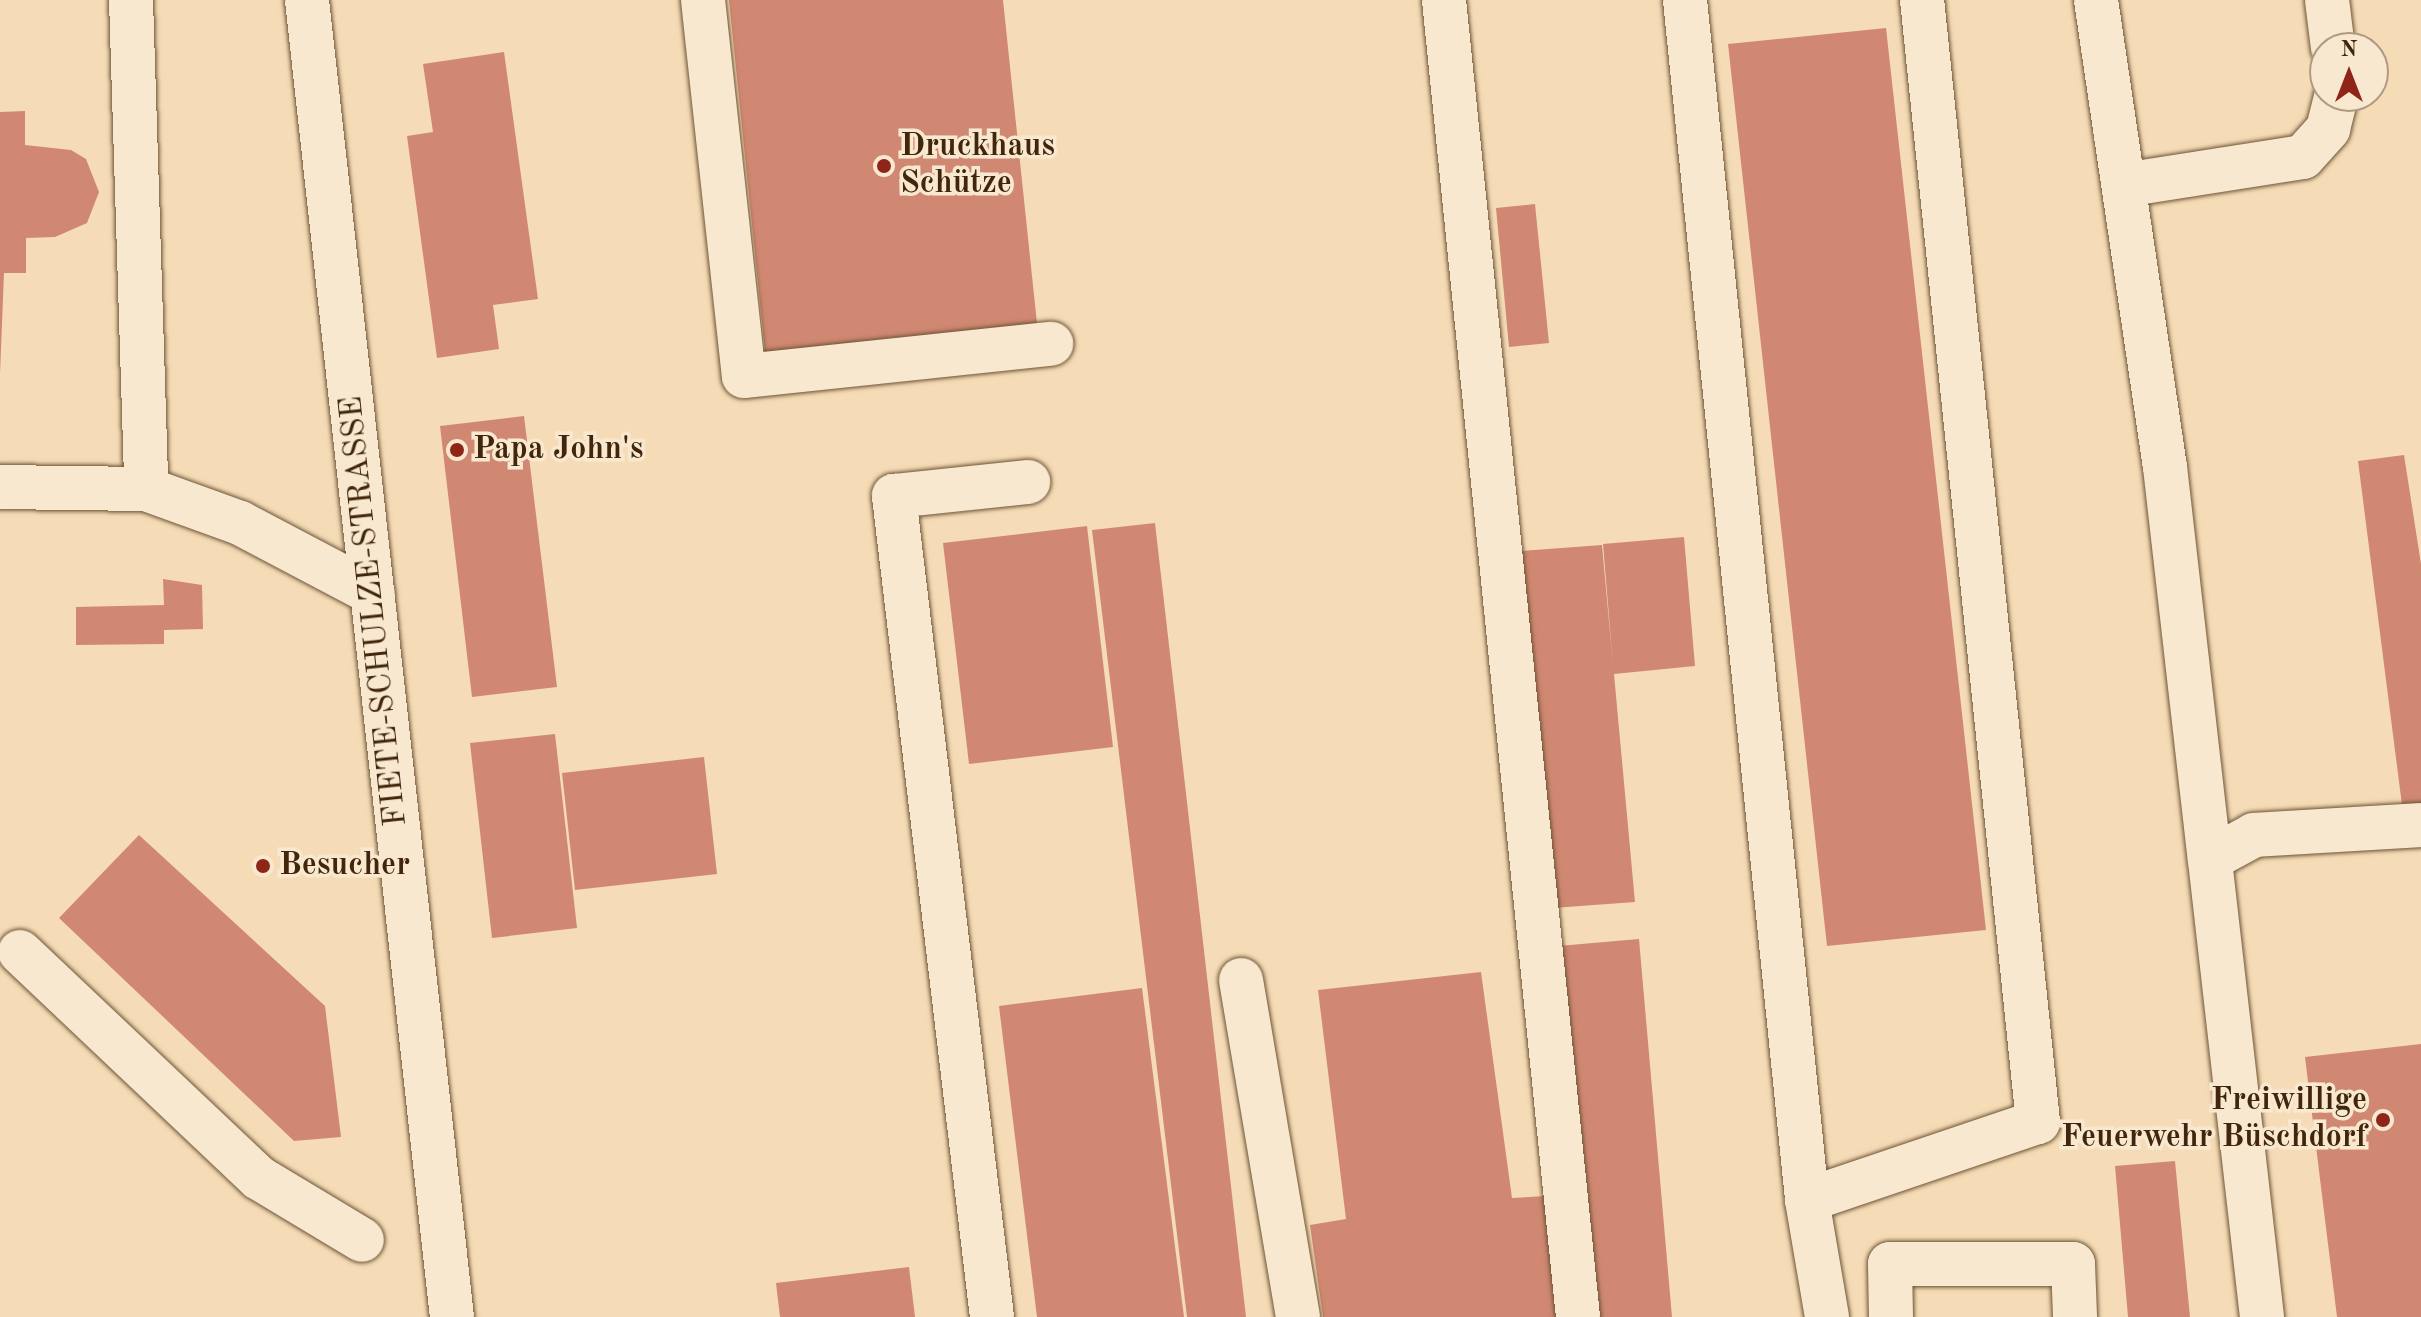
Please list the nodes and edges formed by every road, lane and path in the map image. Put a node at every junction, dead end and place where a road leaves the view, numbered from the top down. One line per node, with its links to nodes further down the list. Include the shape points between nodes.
1 (131, 0): 15 (street)
2 (307, 0): 16 (street, FIETE-SCHULZE-STRASSE)
3 (703, 0): 12 (street, via 744,376)
4 (1444, 0): 26 (street)
5 (1685, 0): 21 (street)
6 (1922, 0): 21 (street, via 2038,1122)
7 (2096, 0): 11 (street)
8 (2327, 0): 9 (street)
9 (2331, 32)
10 (2332, 112): 11 (street, via 2328,129 2303,157)
11 (2124, 185): 18 (street, via 2165,467)
12 (1051, 344)
13 (1028, 482): 24 (street, via 894,496)
14 (0, 487): 15 (street)
15 (146, 489): 16 (street, via 240,523)
16 (373, 593): 23 (street, FIETE-SCHULZE-STRASSE)
17 (2421, 825): 18 (street, via 2254,835)
18 (2210, 859): 30 (street)
19 (20, 952): 22 (street, via 259,1178)
20 (1241, 980): 25 (street)
21 (1807, 1200): 27 (street)
22 (362, 1240)
23 (452, 1317)
24 (992, 1317)
25 (1298, 1317)
26 (1578, 1317)
27 (1827, 1317)
28 (1891, 1317): 29 (street, via 1890,1264 2073,1264)
29 (2075, 1317)
30 (2262, 1317)

